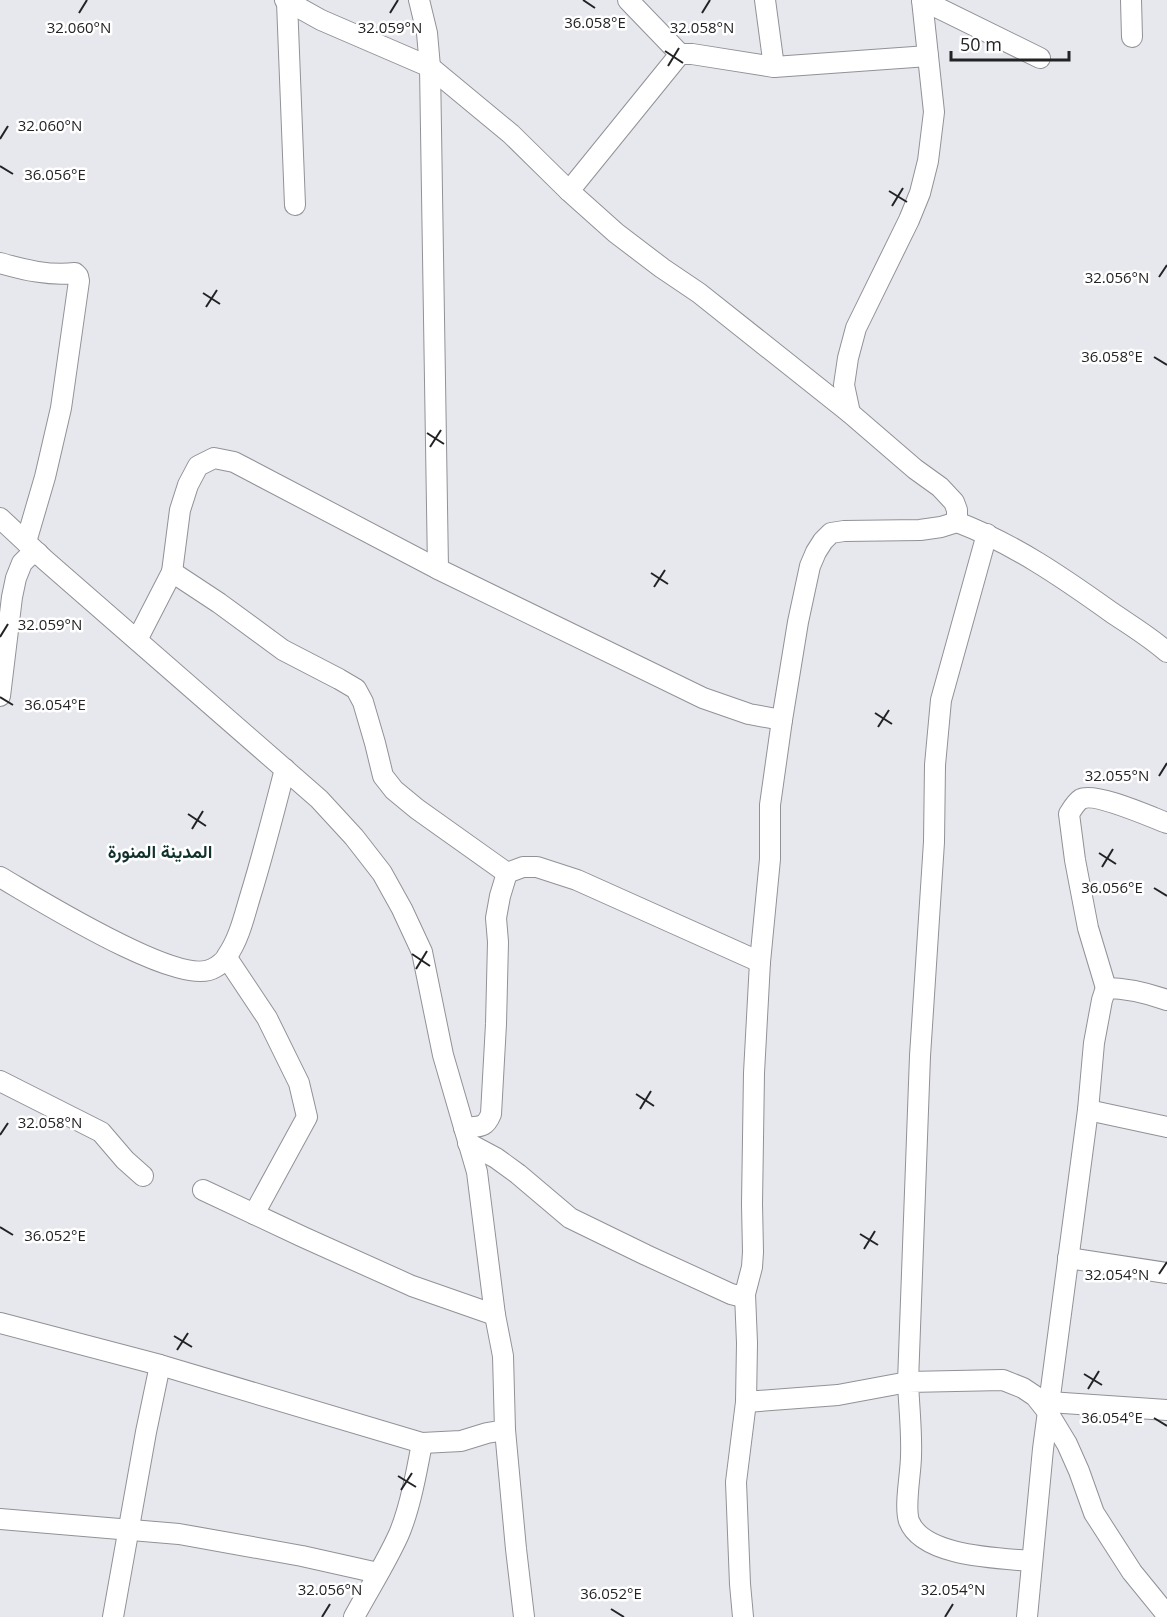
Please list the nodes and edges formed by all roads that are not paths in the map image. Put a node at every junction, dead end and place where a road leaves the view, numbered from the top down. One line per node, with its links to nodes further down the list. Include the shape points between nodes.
1 (419, 0): 11 (street)
2 (628, 0): 8 (street)
3 (765, 0): 12 (street)
4 (922, 0): 9 (street); 10 (street)
5 (1131, 0): 7 (street)
6 (286, 1): 11 (street); 14 (street)
7 (1132, 37)
8 (680, 54): 12 (street); 13 (street)
9 (928, 56): 12 (street); 16 (street, via 934,112 928,161 909,220 856,328 844,385)
10 (1040, 58)
11 (430, 67): 13 (street, via 511,134); 21 (street)
12 (774, 67)
13 (570, 191): 16 (street, via 616,233 699,293)
14 (295, 205)
15 (0, 263): 20 (street, via 29,271 75,273 79,281 61,408)
16 (850, 413): 18 (street, via 940,487 954,502)
17 (0, 518): 20 (street)
18 (957, 522): 19 (street); 26 (street, via 920,530 844,531 823,541 810,566)
19 (987, 534): 24 (street, via 1088,595); 48 (street, via 941,700 920,1056)
20 (32, 547): 23 (street); 25 (street, via 16,578)
21 (438, 569): 22 (street, via 234,462 214,458 198,466 188,485 180,510); 26 (street, via 703,698 749,714)
22 (172, 572): 23 (street); 29 (street, via 283,650 356,689 383,776 394,790)
23 (137, 640): 27 (street)
24 (1167, 652)
25 (0, 696)
26 (782, 720): 32 (street, via 771,805)
27 (285, 769): 31 (street, via 262,859); 38 (street, via 354,837 382,873 402,909 422,952 443,1055)
28 (1167, 823): 33 (street, via 1090,797 1082,799 1069,814 1088,928)
29 (507, 873): 32 (street, via 537,867 577,880); 38 (street, via 496,918 491,1114 483,1126)
30 (0, 877): 31 (street, via 122,946 176,967 194,972 212,970)
31 (227, 958): 41 (street, via 267,1018 299,1083 307,1117)
32 (760, 962): 44 (street, via 754,1073 753,1252)
33 (1106, 988): 34 (street); 36 (street, via 1094,1043)
34 (1167, 999)
35 (0, 1081): 39 (street, via 101,1132)
36 (1089, 1110): 37 (street); 42 (street)
37 (1167, 1127)
38 (466, 1136): 44 (street, via 570,1218 731,1294); 45 (street, via 477,1172)
39 (143, 1176)
40 (203, 1190): 41 (street)
41 (254, 1214): 45 (street, via 412,1286)
42 (1068, 1258): 43 (street); 50 (street)
43 (1167, 1273)
44 (745, 1294): 49 (street)
45 (495, 1315): 52 (street, via 503,1356)
46 (0, 1323): 47 (street)
47 (160, 1365): 53 (street); 55 (street)
48 (908, 1383): 49 (street, via 838,1395); 50 (street, via 1003,1380 1023,1388); 56 (street, via 908,1511 915,1531 952,1551)
49 (746, 1402): 62 (street, via 736,1482)
50 (1048, 1407): 51 (street); 56 (street); 58 (street, via 1094,1513 1132,1572)
51 (1167, 1410)
52 (505, 1430): 53 (street, via 461,1441); 61 (street)
53 (422, 1443): 57 (street, via 400,1531)
54 (0, 1519): 55 (street)
55 (129, 1530): 57 (street, via 205,1538); 59 (street)
56 (1032, 1561): 63 (street)
57 (378, 1573): 60 (street)
58 (1167, 1615)
59 (113, 1617)
60 (354, 1617)
61 (524, 1617)
62 (743, 1617)
63 (1027, 1617)

